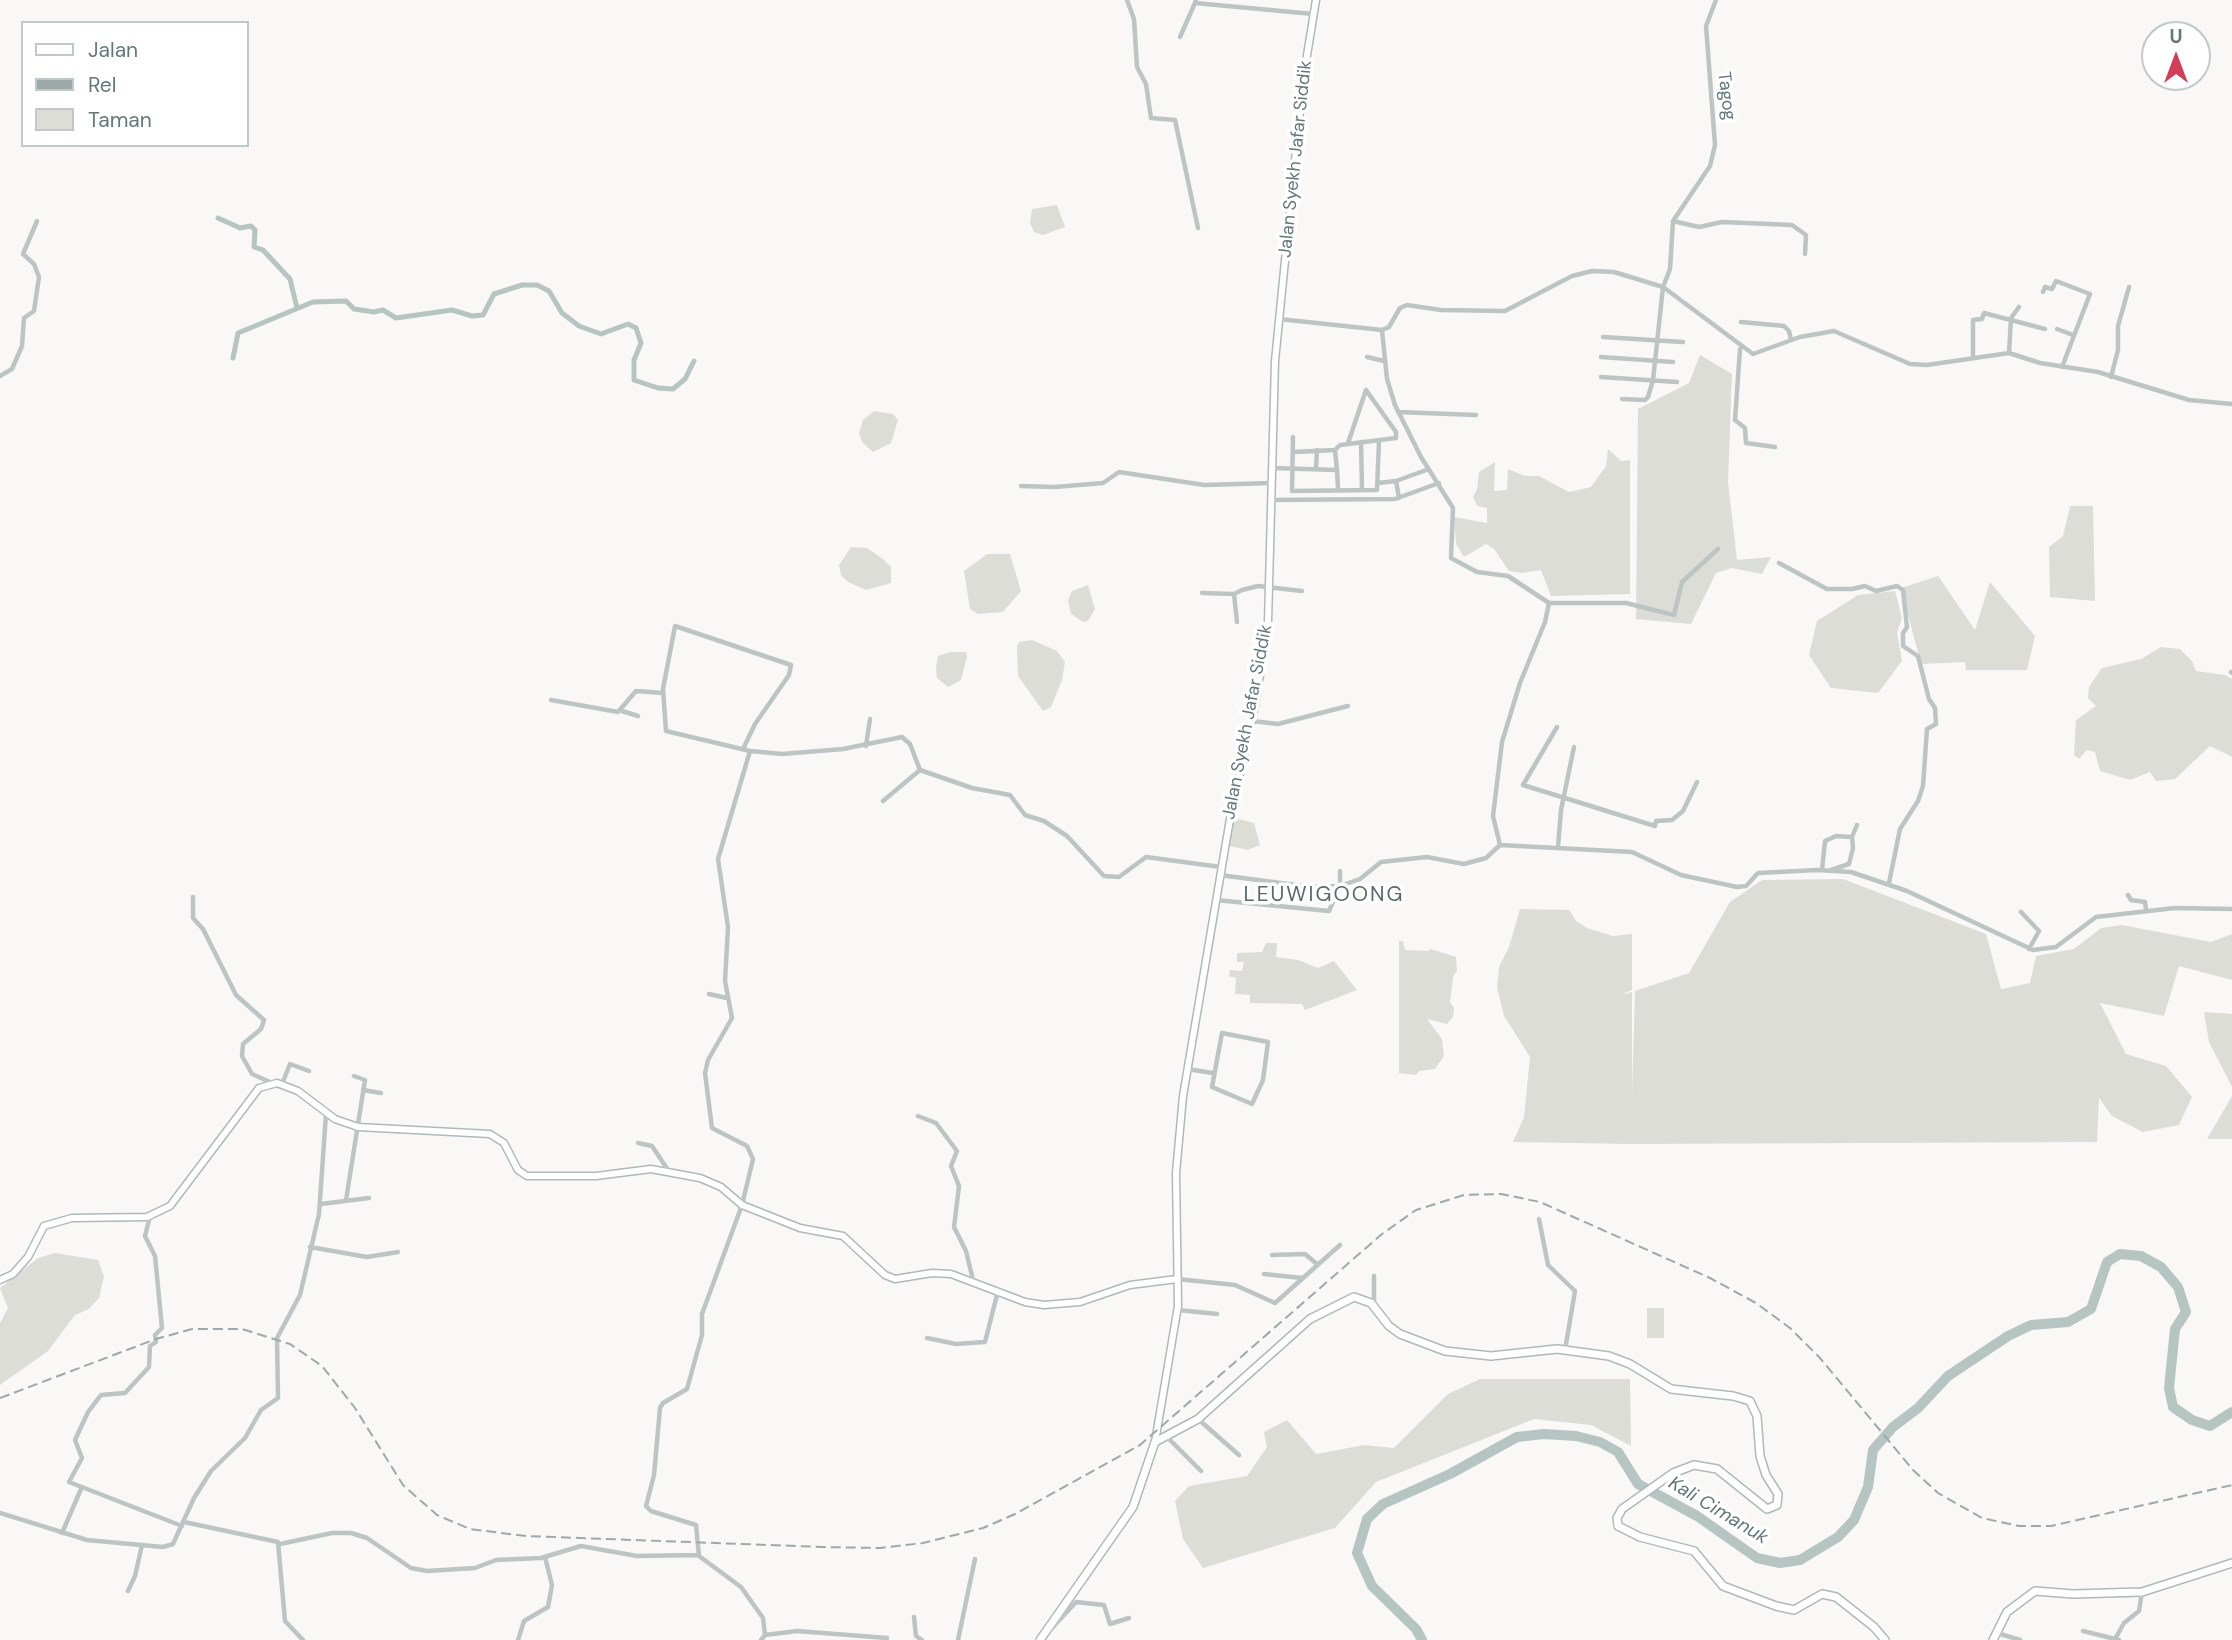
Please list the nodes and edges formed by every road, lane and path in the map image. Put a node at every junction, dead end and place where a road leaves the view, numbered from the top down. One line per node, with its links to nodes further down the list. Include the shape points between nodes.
1 (1127, 0): 9 (street, via 1134,19 1137,67 1146,84 1151,118 1175,120)
2 (1316, 0): 5 (main road, Jalan Syekh Jafar Siddik)
3 (1716, 0): 7 (street, Tagog, via 1706,26 1716,140 1710,166)
4 (1196, 1): 5 (street); 6 (street)
5 (1314, 14): 16 (main road, Jalan Syekh Jafar Siddik)
6 (1180, 37)
7 (1673, 220): 10 (street, via 1699,227 1722,222 1791,225 1806,235); 11 (street, via 1670,269)
8 (37, 222): 35 (street, via 23,254 39,277 34,311 24,318 22,346 12,369)
9 (1198, 228)
10 (1805, 254)
11 (1663, 287): 20 (street, via 1614,272 1584,272 1505,311 1407,305); 24 (street); 26 (street)
12 (2129, 287): 37 (street)
13 (2043, 292): 21 (street, via 2045,287 2052,289 2056,281 2090,294)
14 (2019, 307): 15 (street)
15 (2011, 318): 18 (street); 27 (street); 30 (street, via 1986,313 1982,319 1974,319)
16 (1279, 319): 20 (street); 52 (main road, Jalan Syekh Jafar Siddik)
17 (1741, 322): 23 (street, via 1784,326)
18 (2045, 329)
19 (2057, 329): 21 (street)
20 (1382, 330): 31 (street)
21 (2073, 335): 34 (street)
22 (1603, 337): 24 (street)
23 (1791, 340): 26 (street, via 1759,354); 30 (street, via 1834,331 1910,364)
24 (1657, 341): 25 (street); 32 (street)
25 (1683, 342)
26 (1740, 348): 48 (street, via 1735,420 1745,428 1746,443)
27 (2009, 354): 30 (street); 34 (street)
28 (1367, 357): 31 (street)
29 (1601, 357): 32 (street)
30 (1973, 358)
31 (1384, 361): 42 (street)
32 (1654, 362): 33 (street); 38 (street)
33 (1673, 362)
34 (2062, 367): 37 (street)
35 (0, 376)
36 (1601, 377): 38 (street)
37 (2111, 377): 41 (street, via 2189,400)
38 (1653, 380): 39 (street); 40 (street, via 1645,400)
39 (1677, 382)
40 (1622, 399)
41 (2232, 404)
42 (1398, 412): 43 (street); 54 (street)
43 (1476, 415)
44 (1293, 437): 51 (street)
45 (1379, 441): 46 (street); 47 (street, via 1397,434 1366,390); 59 (street)
46 (1362, 442): 47 (street); 63 (street)
47 (1348, 443): 50 (street)
48 (1775, 447)
49 (1317, 450): 50 (street); 51 (street); 53 (street)
50 (1335, 450): 56 (street)
51 (1293, 452): 55 (street)
52 (1271, 468): 55 (street); 58 (main road, Jalan Syekh Jafar Siddik)
53 (1316, 468): 55 (street); 56 (street)
54 (1429, 469): 57 (street); 60 (street)
55 (1292, 470): 62 (street, via 1292,491)
56 (1337, 470): 62 (street)
57 (1396, 481): 59 (street); 64 (street)
58 (1272, 483): 61 (street, via 1204,485 1119,472 1103,483); 65 (main road, Jalan Syekh Jafar Siddik)
59 (1378, 483): 63 (street, via 1376,490)
60 (1439, 484): 64 (street); 72 (street, via 1452,508 1450,554 1454,561 1477,572 1508,576)
61 (1021, 486)
62 (1338, 489): 63 (street)
63 (1362, 489)
64 (1399, 498): 65 (street)
65 (1271, 500): 68 (main road, Jalan Syekh Jafar Siddik)
66 (1718, 549): 72 (street, via 1682,582 1674,615 1626,603)
67 (1779, 563): 97 (street, via 1827,589 1865,586 1876,591 1897,586 1903,590 1907,627 1903,646 1919,656 1936,724 1927,729 1923,786 1900,829)
68 (1271, 587): 69 (street); 71 (street, via 1252,586); 80 (main road, Jalan Syekh Jafar Siddik)
69 (1302, 591)
70 (1202, 593): 71 (street)
71 (1234, 594): 73 (street)
72 (1549, 603): 91 (street, via 1502,742 1493,816)
73 (1237, 622)
74 (663, 693): 77 (street, via 639,690); 84 (street, via 666,731); 84 (street, via 675,626 789,663 789,675 755,724)
75 (551, 700): 77 (street)
76 (1348, 706): 80 (street, via 1278,724)
77 (622, 710): 78 (street)
78 (638, 716)
79 (870, 719): 82 (street)
80 (1251, 721): 94 (main road, Jalan Syekh Jafar Siddik)
81 (1556, 727): 87 (street, via 1523,785)
82 (866, 746): 84 (street, via 802,753); 85 (street, via 905,738)
83 (1574, 747): 87 (street)
84 (746, 750): 107 (street, via 718,859 729,927)
85 (920, 770): 88 (street); 94 (street, via 1010,795 1025,815 1067,836 1104,876 1119,877 1146,858)
86 (1698, 782): 87 (street, via 1683,811 1672,820 1656,821 1655,826)
87 (1563, 797): 92 (street)
88 (883, 800)
89 (1857, 825): 90 (street)
90 (1852, 837): 93 (street, via 1825,841); 96 (street, via 1849,864)
91 (1500, 845): 92 (street); 98 (street, via 1486,858 1464,864 1424,856 1385,860 1360,879)
92 (1558, 846): 93 (street, via 1632,852 1681,876 1737,887 1746,886 1758,873)
93 (1822, 870): 96 (street)
94 (1221, 871): 98 (street, via 1290,887); 101 (main road, Jalan Syekh Jafar Siddik)
95 (1340, 871): 98 (street)
96 (1831, 871): 97 (street)
97 (1889, 883): 105 (street)
98 (1340, 886): 101 (street, via 1329,911)
99 (2128, 895): 103 (street, via 2145,902)
100 (193, 897): 112 (street, via 193,918 236,995 264,1020 261,1029 243,1044 242,1056 252,1074)
101 (1216, 900): 108 (main road, Jalan Syekh Jafar Siddik)
102 (2232, 909): 103 (street)
103 (2146, 910): 105 (street, via 2096,917 2056,947)
104 (2021, 912): 105 (street, via 2039,931)
105 (2029, 949)
106 (709, 993): 107 (street)
107 (727, 998): 124 (street, via 731,1023 708,1060 705,1079 712,1128 747,1146 754,1155)
108 (1187, 1069): 110 (street); 135 (main road, Jalan Syekh Jafar Siddik, via 1177,1148)
109 (309, 1071): 113 (street, via 289,1064)
110 (1213, 1073): 110 (street, via 1213,1090 1253,1103 1263,1080 1267,1040 1222,1033)
111 (354, 1076): 114 (street, via 365,1078)
112 (272, 1083): 113 (main road); 125 (main road, via 259,1088 170,1206)
113 (282, 1084): 116 (main road)
114 (363, 1090): 115 (street); 118 (street)
115 (381, 1093)
116 (327, 1114): 118 (main road); 123 (street)
117 (918, 1116): 137 (street, via 936,1123 957,1151 951,1166 959,1186 954,1227)
118 (358, 1127): 120 (main road, via 490,1134 504,1143 518,1170 527,1176); 122 (street)
119 (638, 1143): 120 (street, via 652,1146)
120 (668, 1170): 124 (main road, via 713,1182)
121 (369, 1198): 122 (street)
122 (346, 1200): 123 (street)
123 (321, 1204): 128 (street)
124 (742, 1205): 137 (main road, via 800,1228 843,1236 890,1278 941,1273); 155 (street, via 702,1314 702,1335 687,1389 660,1408 654,1475 646,1500 648,1510 696,1525)
125 (150, 1216): 136 (main road, via 72,1218 44,1226 28,1257 13,1274); 149 (street, via 145,1236 155,1256 162,1328 150,1345 149,1367 125,1393 101,1395 88,1412 75,1440 82,1458 69,1481)
126 (1539, 1219): 143 (street, via 1548,1265 1575,1291)
127 (1340, 1245): 131 (street)
128 (310, 1247): 129 (street, via 367,1257); 151 (street, via 300,1295 277,1338 278,1398 261,1410 245,1438 211,1471)
129 (398, 1252)
130 (1272, 1255): 131 (street, via 1305,1254)
131 (1317, 1264): 134 (street)
132 (1264, 1273): 134 (street)
133 (1374, 1276): 139 (street)
134 (1303, 1278): 135 (street, via 1275,1303 1236,1285)
135 (1177, 1279): 138 (main road, via 1130,1284 1062,1304 1025,1302); 140 (main road, Jalan Syekh Jafar Siddik)
136 (0, 1280)
137 (972, 1280): 138 (main road)
138 (999, 1291): 142 (street, via 984,1343)
139 (1374, 1306): 143 (main road, via 1400,1334 1445,1351 1491,1356); 144 (main road, via 1354,1297 1321,1311)
140 (1178, 1310): 141 (street); 146 (main road, Jalan Syekh Jafar Siddik)
141 (1217, 1314)
142 (927, 1338)
143 (1565, 1350): 175 (main road, via 1618,1358 1675,1390 1750,1401 1757,1416 1762,1462 1779,1501 1773,1509 1728,1477 1708,1466 1694,1465 1673,1474 1620,1513 1617,1522 1623,1530 1694,1551 1723,1586 1776,1606 1794,1610 1822,1594 1836,1597)
144 (1198, 1419): 145 (main road); 147 (street)
145 (1167, 1437): 146 (main road); 148 (street)
146 (1155, 1441): 163 (main road, via 1133,1507)
147 (1239, 1455)
148 (1201, 1471)
149 (82, 1489): 151 (street); 152 (street)
150 (0, 1513): 152 (street)
151 (183, 1524): 153 (street, via 254,1535); 154 (street, via 173,1544)
152 (62, 1533): 154 (street, via 87,1541)
153 (280, 1544): 156 (street, via 351,1533 367,1538 411,1568 427,1572); 169 (street, via 285,1621)
154 (142, 1545): 159 (street)
155 (699, 1555): 156 (street, via 637,1556 581,1546); 165 (street, via 741,1587 764,1618)
156 (545, 1557): 170 (street, via 552,1585 548,1607 524,1621)
157 (975, 1559): 173 (street)
158 (2232, 1563): 160 (main road)
159 (128, 1591)
160 (2143, 1592): 166 (main road, via 2035,1591 2012,1607); 168 (street, via 2139,1611 2124,1623)
161 (914, 1617): 172 (street, via 916,1636)
162 (1129, 1618): 163 (street, via 1110,1624 1104,1605 1076,1602)
163 (1051, 1628): 174 (main road)
164 (2083, 1631): 168 (street)
165 (765, 1635): 167 (street, via 797,1631); 171 (street)
166 (1995, 1637): 176 (street)
167 (887, 1638)
168 (2117, 1639)
169 (303, 1640)
170 (518, 1640)
171 (761, 1640)
172 (922, 1640)
173 (958, 1640)
174 (1040, 1640)
175 (1885, 1640)
176 (2020, 1640)

